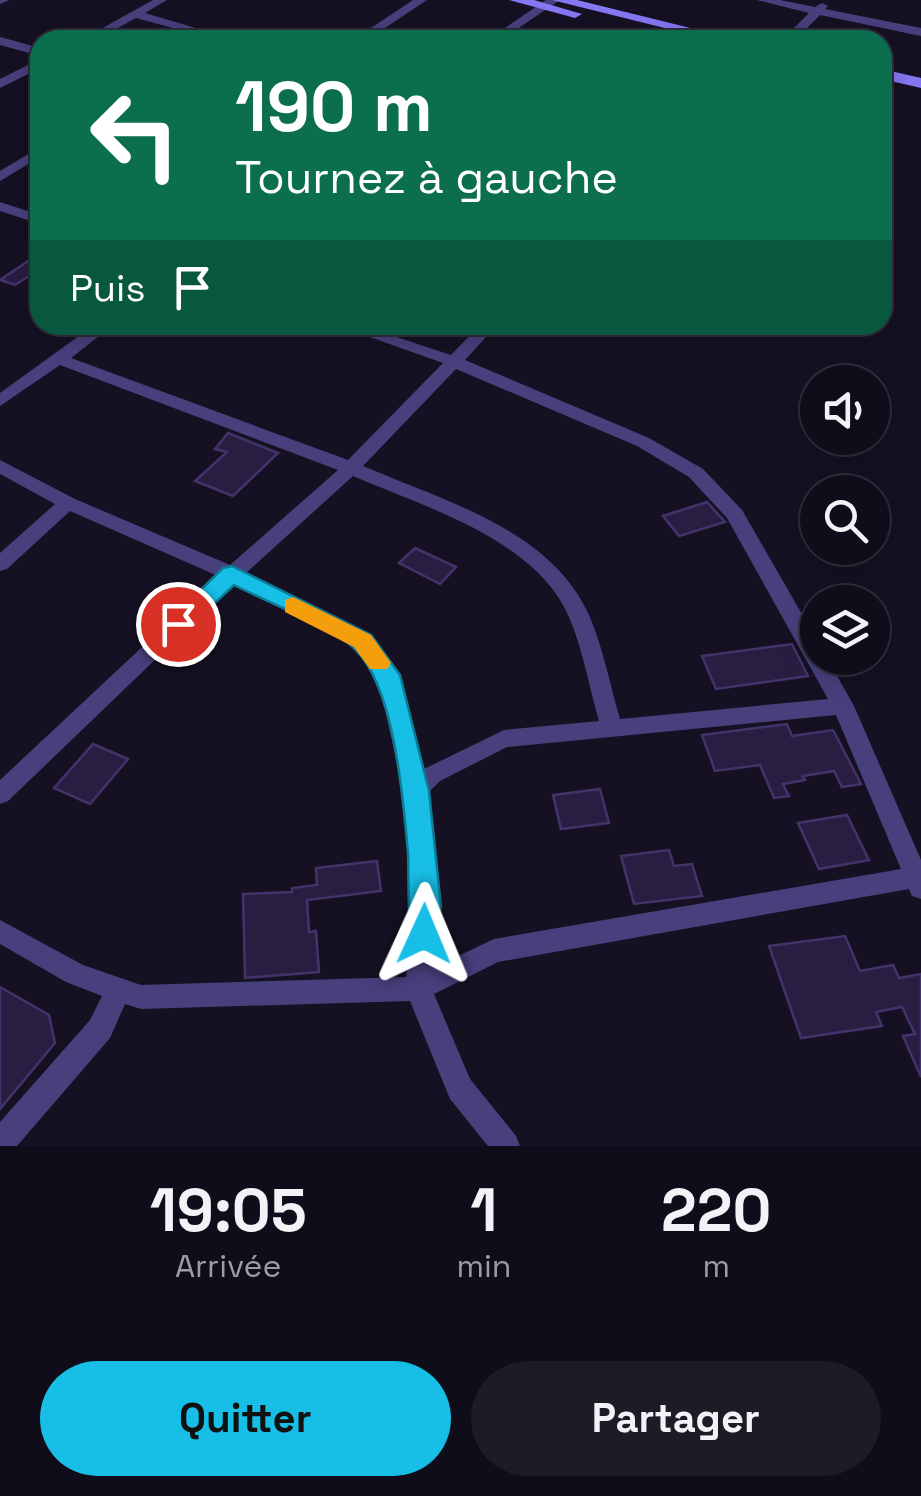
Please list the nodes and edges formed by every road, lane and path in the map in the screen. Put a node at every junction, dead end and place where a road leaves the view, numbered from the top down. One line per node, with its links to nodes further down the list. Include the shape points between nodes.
1 (160, 0): 8 (street)
2 (422, 0): 11 (street)
3 (516, 0): 6 (main road)
4 (764, 0): 7 (street)
5 (828, 0): 7 (street)
6 (552, 2): 12 (street); 13 (main road); 14 (main road)
7 (816, 11): 15 (street); 16 (street)
8 (134, 14): 9 (street); 10 (street)
9 (105, 30)
10 (193, 30)
11 (375, 30)
12 (509, 30)
13 (651, 30)
14 (685, 30)
15 (798, 30)
16 (921, 32)
17 (0, 41): 18 (street)
18 (30, 49)
19 (30, 68): 22 (street)
20 (892, 76): 21 (main road)
21 (921, 83)
22 (0, 84)
23 (892, 87): 24 (main road)
24 (921, 93)
25 (30, 158): 26 (street)
26 (0, 177)
27 (0, 206): 28 (street)
28 (30, 216)
29 (91, 335): 32 (street)
30 (375, 335): 33 (street)
31 (479, 335): 33 (street)
32 (59, 358): 34 (street); 36 (street)
33 (454, 361): 36 (street); 40 (street, via 644,442 696,473 735,514)
34 (0, 400)
35 (0, 466): 37 (street)
36 (352, 468): 39 (street); 41 (street, via 500,532 555,576 579,616)
37 (68, 503): 38 (street); 39 (street)
38 (0, 564)
39 (232, 574): 42 (street, via 362,641 388,675); 43 (street)
40 (843, 706): 41 (street); 44 (street)
41 (612, 728): 42 (street, via 504,739 432,774)
42 (415, 791): 47 (street, via 427,907)
43 (0, 794)
44 (919, 882): 47 (street, via 494,952)
45 (0, 930): 46 (street, via 75,974)
46 (120, 989): 47 (street, via 141,997); 48 (street, via 100,1029)
47 (418, 989): 49 (street, via 460,1089)
48 (0, 1144)
49 (506, 1146)

